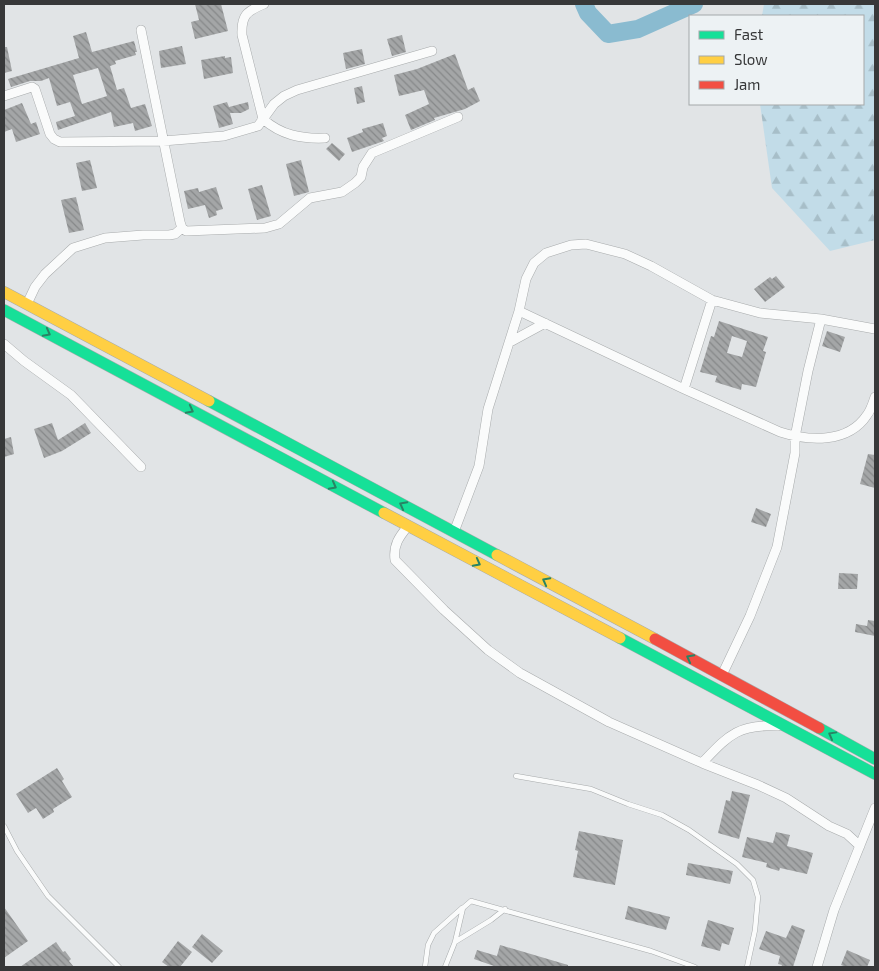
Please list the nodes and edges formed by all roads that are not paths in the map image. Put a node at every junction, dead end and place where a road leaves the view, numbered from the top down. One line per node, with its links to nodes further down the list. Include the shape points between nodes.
1 (264, 4): 6 (street, via 245,15 241,24)
2 (140, 30): 8 (street)
3 (432, 51): 6 (street, via 290,93 274,104)
4 (4, 96): 8 (street, via 25,88 35,89 50,134 60,142)
5 (458, 117): 9 (street, via 372,153 355,183 342,192 310,198 279,224 258,229 186,231)
6 (263, 119): 7 (street, via 282,133); 8 (street, via 252,129 224,136)
7 (325, 138)
8 (164, 141): 9 (street)
9 (182, 228): 12 (street, via 169,236 105,238 73,248 35,287)
10 (4, 292): 12 (highway)
11 (712, 300): 14 (street, via 625,254 586,244 571,245 546,254 534,263 526,279); 15 (street, via 760,313); 20 (street)
12 (27, 304): 25 (highway, one-way to 12)
13 (4, 310): 24 (highway, one-way to 24)
14 (519, 311): 16 (street); 18 (street)
15 (821, 319): 17 (street); 22 (street)
16 (545, 323): 18 (street); 20 (street)
17 (875, 329)
18 (510, 342): 25 (street, via 488,409 479,466)
19 (4, 344): 23 (street, via 71,395)
20 (684, 389): 22 (street)
21 (875, 397): 22 (street, via 861,423 848,431 832,438)
22 (795, 437): 26 (street, via 795,453 777,548)
23 (141, 467)
24 (408, 526): 27 (highway, one-way to 27); 29 (street, via 398,539 395,560 488,650 520,673 609,722)
25 (454, 532): 26 (highway, one-way to 25)
26 (722, 675): 28 (highway, one-way to 26)
27 (783, 726): 29 (street, via 748,727 731,734); 30 (highway)
28 (875, 759)
29 (702, 763): 34 (street, via 786,798 847,834)
30 (875, 774)
31 (516, 776): 42 (lane, via 591,789 662,815 737,864 753,880 758,897 755,930)
32 (875, 808): 34 (street)
33 (4, 826): 38 (lane, via 48,896)
34 (860, 846): 43 (street, via 834,910)
35 (463, 908): 36 (lane, via 472,901); 37 (lane); 39 (lane, via 434,934 428,945)
36 (504, 910): 37 (lane); 41 (lane, via 651,951)
37 (455, 942): 40 (lane)
38 (119, 967)
39 (425, 967)
40 (445, 967)
41 (694, 967)
42 (746, 967)
43 (816, 967)

